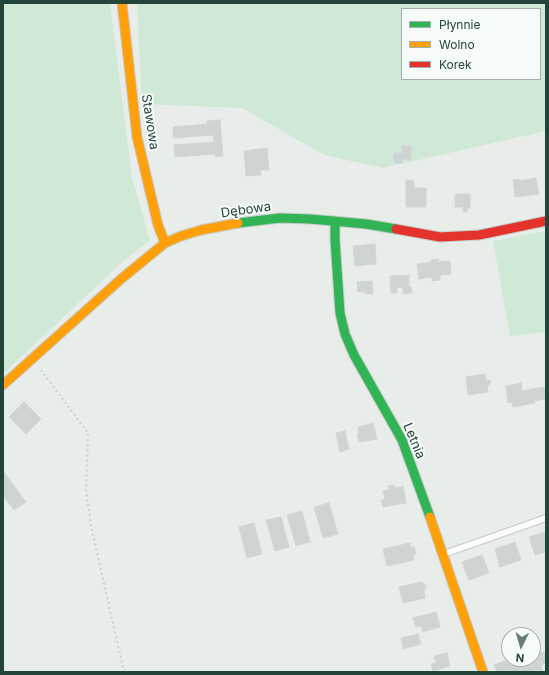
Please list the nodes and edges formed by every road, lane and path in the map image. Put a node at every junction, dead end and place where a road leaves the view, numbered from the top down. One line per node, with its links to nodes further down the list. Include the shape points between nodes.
1 (122, 3): 4 (street, Stawowa, via 137,137 158,225)
2 (546, 220): 3 (street, Dębowa, via 479,235 440,237)
3 (335, 221): 4 (street, Dębowa, via 280,218 236,223 201,230); 8 (street, Letnia, via 340,313 345,334 354,355 402,440)
4 (165, 243): 5 (street, Dębowa)
5 (32, 358): 6 (street, Dębowa); 9 (path, via 88,433 86,490 91,526)
6 (3, 385)
7 (546, 518): 8 (lane)
8 (443, 554): 10 (street, Letnia)
9 (124, 672)
10 (483, 672)

